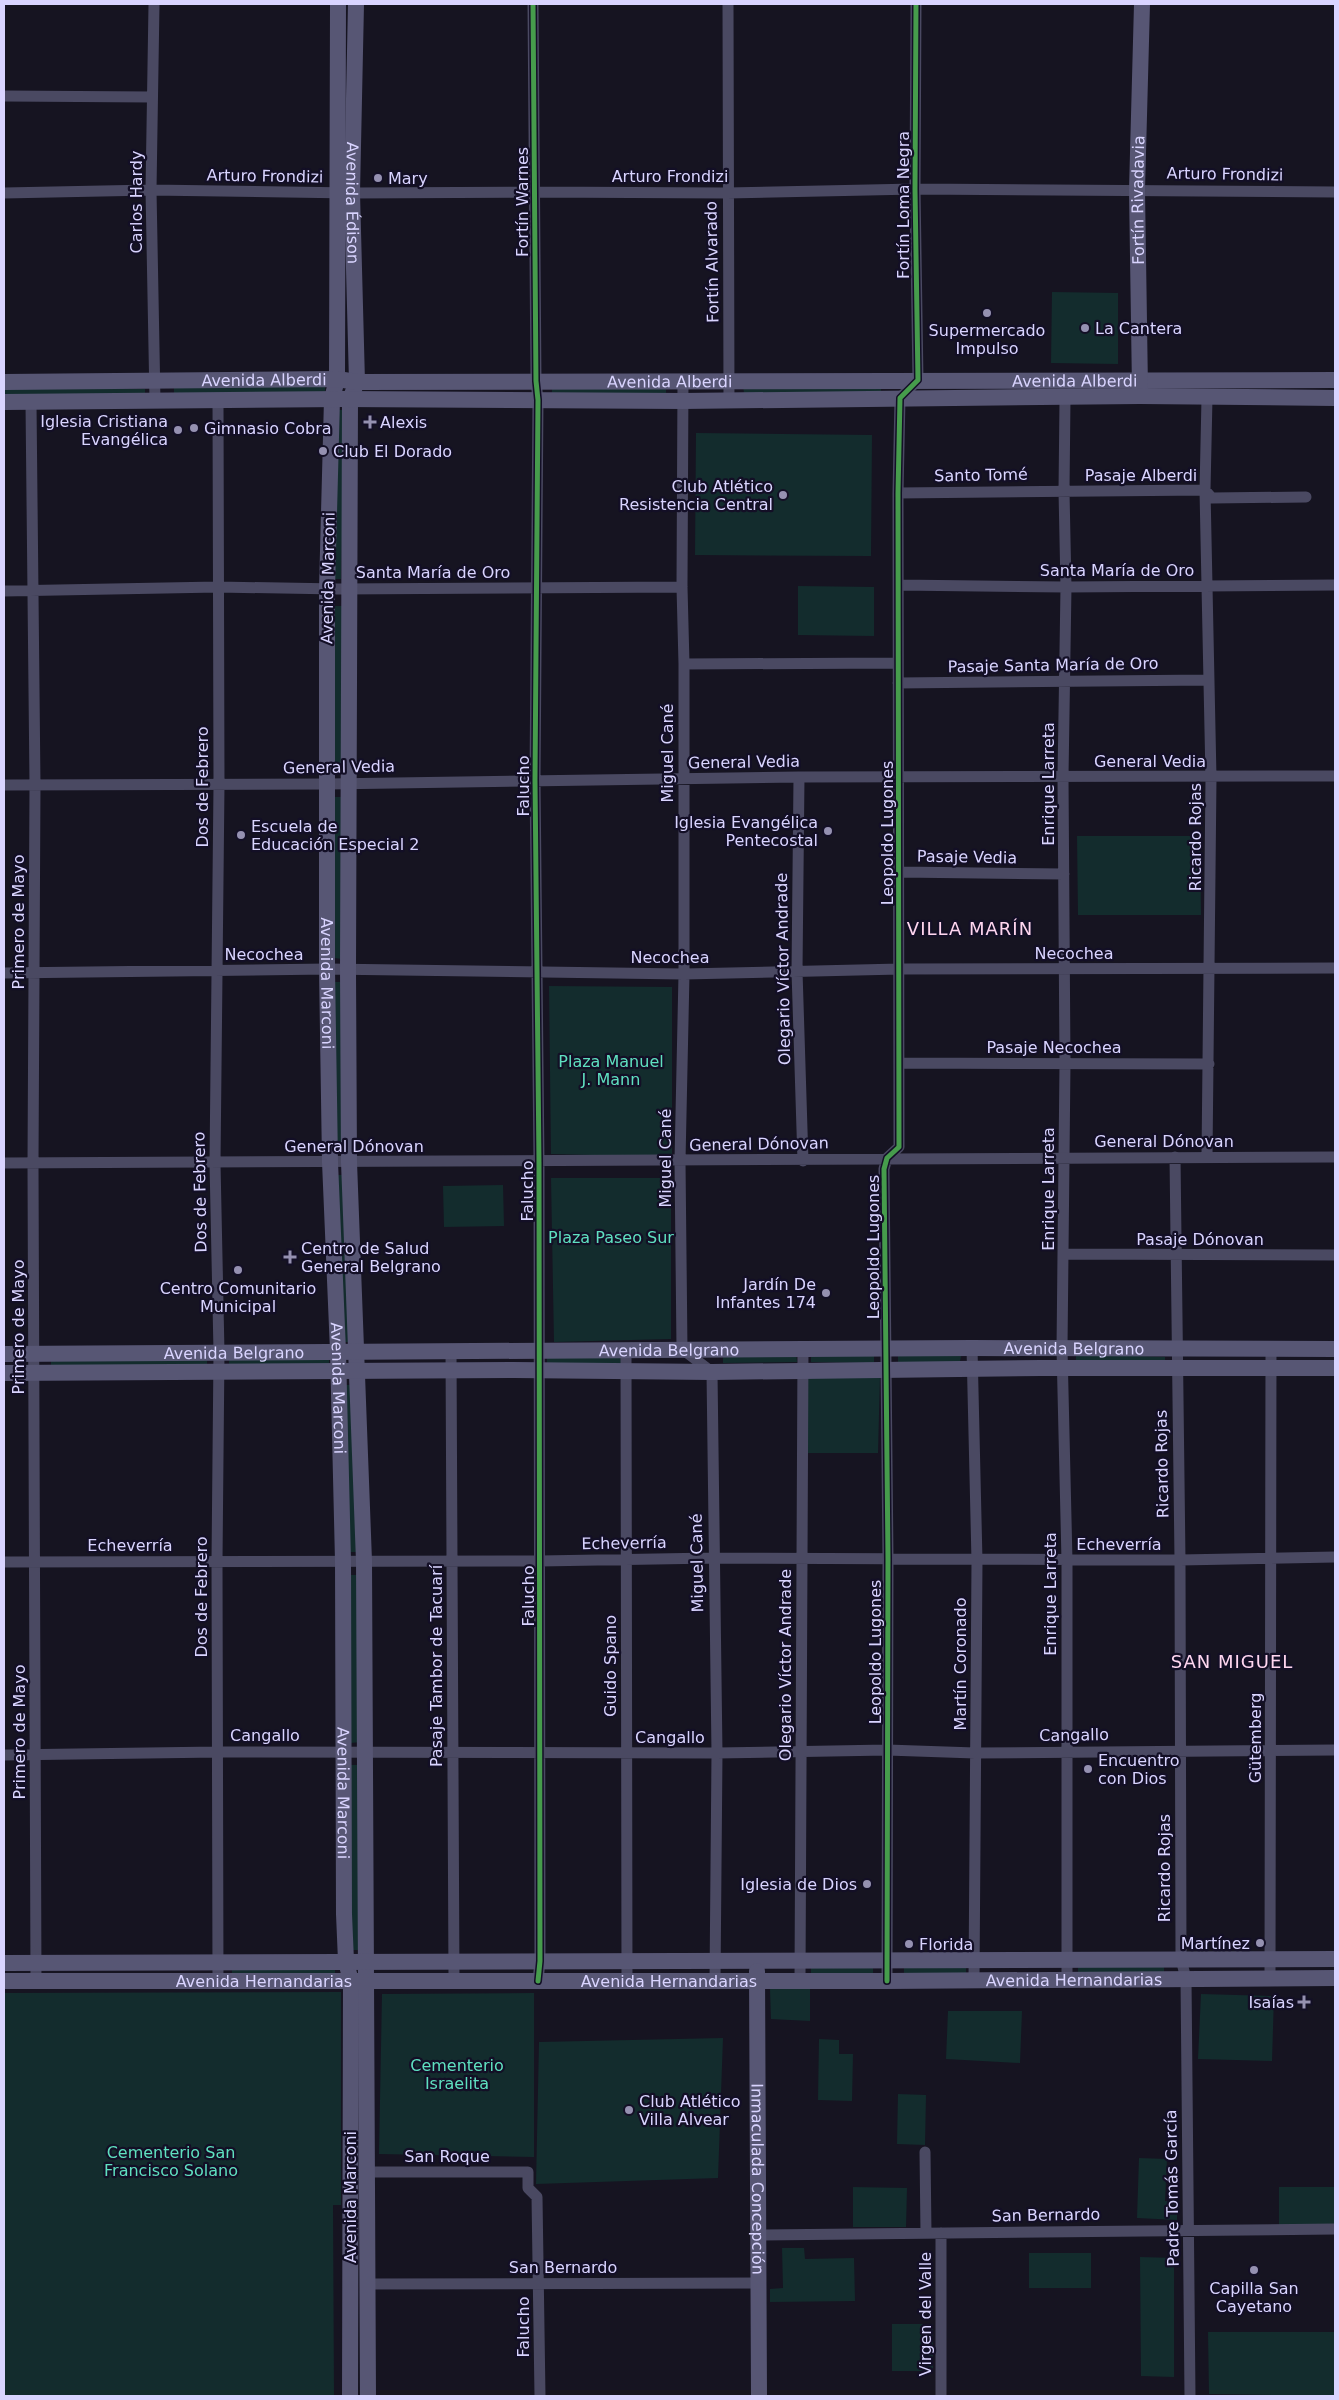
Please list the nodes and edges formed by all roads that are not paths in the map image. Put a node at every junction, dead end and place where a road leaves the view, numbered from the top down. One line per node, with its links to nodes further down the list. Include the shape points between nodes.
1 (154, 4): 9 (street, Carlos Hardy)
2 (338, 4): 16 (main road, Avenida Édison)
3 (356, 4): 16 (main road, Avenida Édison)
4 (533, 4): 13 (street, Fortín Warnes)
5 (728, 4): 17 (street, Fortín Alvarado)
6 (916, 4): 10 (street, Fortín Loma Negra)
7 (1142, 4): 12 (main road, Fortín Rivadavia)
8 (4, 96): 9 (street)
9 (152, 97): 11 (street, Carlos Hardy)
10 (915, 189): 12 (street, Arturo Frondizi); 17 (street, Arturo Frondizi); 22 (street, Fortín Loma Negra)
11 (151, 190): 15 (street, Arturo Frondizi); 16 (street, Arturo Frondizi); 24 (street, Carlos Hardy)
12 (1138, 190): 14 (street, Arturo Frondizi); 19 (main road, Fortín Rivadavia)
13 (535, 192): 16 (street, Arturo Frondizi); 17 (street, Arturo Frondizi); 25 (street, Fortín Warnes)
14 (1335, 192)
15 (4, 193)
16 (345, 193): 18 (main road, Avenida Édison); 27 (main road, Avenida Édison)
17 (727, 193): 21 (street, Fortín Alvarado)
18 (337, 379): 24 (main road, Avenida Alberdi); 27 (main road, Avenida Alberdi); 35 (main road, Avenida Marconi)
19 (1139, 379): 22 (main road, Avenida Alberdi); 23 (main road, Avenida Alberdi); 28 (main road, Fortín Rivadavia)
20 (683, 380): 21 (main road, Avenida Alberdi); 25 (main road, Avenida Alberdi); 39 (street, Miguel Cané)
21 (730, 380): 22 (main road, Avenida Alberdi); 37 (street, Fortín Alvarado)
22 (918, 380): 29 (street)
23 (1335, 380)
24 (154, 381): 26 (main road, Avenida Alberdi); 34 (street, Carlos Hardy)
25 (536, 381): 27 (main road, Avenida Alberdi); 36 (street, Fortín Warnes)
26 (4, 382)
27 (358, 382): 32 (main road, Avenida Édison)
28 (1140, 396): 30 (main road, Avenida Alberdi); 33 (main road, Avenida Alberdi)
29 (900, 398): 33 (main road, Avenida Alberdi); 37 (main road, Avenida Alberdi); 44 (street, Leopoldo Lugones)
30 (1207, 398): 31 (main road, Avenida Alberdi); 42 (street, Ricardo Rojas)
31 (1335, 398)
32 (350, 399): 35 (main road, Avenida Alberdi); 36 (main road, Avenida Alberdi); 54 (main road, Avenida Marconi)
33 (1065, 399): 43 (street, Enrique Larreta)
34 (155, 400): 38 (main road, Avenida Alberdi); 41 (main road, Avenida Alberdi)
35 (332, 400): 38 (main road, Avenida Alberdi); 53 (main road, Avenida Marconi)
36 (538, 400): 39 (main road, Avenida Alberdi); 52 (street, Falucho)
37 (729, 400): 39 (main road, Avenida Alberdi)
38 (218, 401): 51 (street, Dos de Febrero)
39 (683, 401): 49 (street, Miguel Cané)
40 (4, 402): 41 (main road, Avenida Alberdi)
41 (31, 403): 55 (street, Primero de Mayo)
42 (1205, 490): 43 (street, Pasaje Alberdi); 45 (street, Pasaje Alberdi, via 1212,498); 47 (street, Ricardo Rojas)
43 (1064, 491): 44 (street, Santo Tomé); 50 (street, Enrique Larreta)
44 (898, 493): 46 (street, Leopoldo Lugones)
45 (1306, 497)
46 (899, 585): 50 (street, Santa María de Oro); 57 (street, Leopoldo Lugones)
47 (1208, 586): 48 (street, Santa María de Oro); 50 (street, Santa María de Oro); 59 (street, Ricardo Rojas)
48 (1335, 586)
49 (682, 587): 52 (street, Santa María de Oro); 58 (street, Miguel Cané)
50 (1066, 587): 60 (street, Enrique Larreta)
51 (218, 588): 53 (street, Santa María de Oro); 55 (street, Santa María de Oro); 73 (street, Dos de Febrero)
52 (535, 588): 54 (street, Santa María de Oro); 67 (street, Falucho)
53 (327, 589): 54 (street, Santa María de Oro); 69 (main road, Avenida Marconi)
54 (350, 589): 70 (main road, Avenida Marconi)
55 (34, 590): 56 (street, Santa María de Oro); 72 (street, Primero de Mayo)
56 (4, 591)
57 (898, 663): 58 (street); 61 (street, Leopoldo Lugones)
58 (684, 664): 68 (street, Miguel Cané)
59 (1209, 680): 60 (street, Pasaje Santa María de Oro); 65 (street, Ricardo Rojas)
60 (1064, 681): 61 (street, Pasaje Santa María de Oro); 64 (street, Enrique Larreta)
61 (898, 683): 66 (street, Leopoldo Lugones)
62 (1335, 776): 65 (street, General Vedia)
63 (799, 777): 66 (street, General Vedia); 68 (street, General Vedia); 84 (street, Olegario Víctor Andrade)
64 (1063, 777): 65 (street, General Vedia); 66 (street, General Vedia); 75 (street, Enrique Larreta)
65 (1211, 778): 80 (street, Ricardo Rojas)
66 (899, 779): 74 (street, Leopoldo Lugones)
67 (535, 780): 68 (street, General Vedia); 70 (street, General Vedia); 83 (street, Falucho)
68 (684, 780): 87 (street, Miguel Cané)
69 (328, 784): 70 (street, General Vedia); 73 (street, General Vedia); 77 (main road, Avenida Marconi)
70 (349, 784): 82 (main road, Avenida Marconi)
71 (4, 785): 72 (street, General Vedia)
72 (36, 785): 73 (street, General Vedia); 86 (street, Primero de Mayo)
73 (218, 785): 81 (street, Dos de Febrero)
74 (900, 872): 75 (street, Pasaje Vedia); 78 (street, Leopoldo Lugones)
75 (1064, 874): 79 (street, Enrique Larreta)
76 (1335, 968): 80 (street, Necochea)
77 (327, 969): 81 (street, Necochea); 82 (street, Necochea); 98 (main road, Avenida Marconi)
78 (900, 969): 79 (street, Necochea); 84 (street, Necochea); 88 (street, Leopoldo Lugones)
79 (1065, 969): 80 (street, Necochea); 89 (street, Enrique Larreta)
80 (1210, 969): 90 (street, Ricardo Rojas)
81 (217, 970): 86 (street, Necochea); 103 (street, Dos de Febrero)
82 (348, 970): 83 (street, Necochea); 99 (main road, Avenida Marconi)
83 (538, 971): 87 (street, Necochea); 100 (street, Falucho)
84 (797, 971): 87 (street, Necochea); 97 (street, Olegario Víctor Andrade)
85 (4, 973): 86 (street, Necochea)
86 (34, 973): 102 (street, Primero de Mayo)
87 (684, 974): 96 (street, Miguel Cané)
88 (899, 1063): 89 (street, Pasaje Necochea); 95 (street, Leopoldo Lugones, via 899,1147)
89 (1065, 1063): 90 (street, Pasaje Necochea); 92 (street, Enrique Larreta)
90 (1209, 1064): 91 (street, Ricardo Rojas)
91 (1207, 1156): 93 (street, General Dónovan); 94 (street, General Dónovan)
92 (1064, 1157): 93 (street, General Dónovan); 95 (street, General Dónovan); 104 (street, Enrique Larreta)
93 (1175, 1157): 105 (street, Ricardo Rojas)
94 (1335, 1157)
95 (887, 1158): 97 (street, General Dónovan); 115 (street, Leopoldo Lugones, via 884,1169)
96 (680, 1161): 97 (street, General Dónovan); 100 (street, General Dónovan); 109 (street, Miguel Cané)
97 (803, 1161)
98 (330, 1162): 99 (street, General Dónovan); 103 (street, General Dónovan); 116 (main road, Avenida Marconi)
99 (349, 1162): 100 (street, General Dónovan); 117 (main road, Avenida Marconi)
100 (539, 1162): 118 (street, Falucho)
101 (4, 1163): 102 (street, General Dónovan)
102 (33, 1163): 103 (street, General Dónovan); 122 (street, Primero de Mayo)
103 (215, 1163): 120 (street, Dos de Febrero)
104 (1064, 1254): 105 (street, Pasaje Dónovan); 111 (street, Enrique Larreta)
105 (1175, 1255): 106 (street, Pasaje Dónovan); 112 (street, Ricardo Rojas)
106 (1335, 1255)
107 (972, 1348): 111 (main road, Avenida Belgrano); 115 (main road, Avenida Belgrano); 128 (street, Martín Coronado)
108 (1271, 1348): 112 (main road, Avenida Belgrano); 113 (main road, Avenida Belgrano); 125 (street, Gütemberg)
109 (682, 1349): 110 (main road, Avenida Belgrano); 119 (main road, Avenida Belgrano); 136 (street)
110 (803, 1349): 115 (main road, Avenida Belgrano); 127 (street, Olegario Víctor Andrade)
111 (1062, 1349): 112 (main road, Avenida Belgrano); 123 (street, Enrique Larreta)
112 (1176, 1349): 124 (street, Ricardo Rojas)
113 (1335, 1349)
114 (451, 1350): 117 (main road, Avenida Belgrano); 118 (main road, Avenida Belgrano); 133 (street, Pasaje Tambor de Tacuarí)
115 (886, 1350): 134 (street, Leopoldo Lugones)
116 (338, 1351): 117 (main road, Avenida Belgrano); 120 (main road, Avenida Belgrano); 131 (main road, Avenida Marconi)
117 (358, 1351): 132 (main road, Avenida Marconi)
118 (540, 1351): 119 (main road, Avenida Belgrano); 129 (street, Falucho)
119 (626, 1351): 135 (street, Guido Spano)
120 (219, 1352): 122 (main road, Avenida Belgrano); 130 (street, Dos de Febrero)
121 (4, 1354): 122 (main road, Avenida Belgrano)
122 (34, 1354): 138 (street, Primero de Mayo)
123 (1062, 1368): 124 (main road, Avenida Belgrano); 128 (main road, Avenida Belgrano); 145 (street, Enrique Larreta)
124 (1176, 1368): 125 (main road, Avenida Belgrano); 146 (street, Ricardo Rojas)
125 (1271, 1368): 126 (main road, Avenida Belgrano); 141 (street, Gütemberg)
126 (1335, 1368)
127 (803, 1369): 134 (main road, Avenida Belgrano); 136 (main road, Avenida Belgrano); 142 (street, Olegario Víctor Andrade)
128 (973, 1369): 134 (main road, Avenida Belgrano); 151 (street, Martín Coronado)
129 (540, 1370): 133 (main road, Avenida Belgrano); 135 (main road, Avenida Belgrano); 150 (street, Falucho)
130 (218, 1371): 131 (main road, Avenida Belgrano); 138 (main road, Avenida Belgrano); 154 (street, Dos de Febrero)
131 (338, 1371): 132 (main road, Avenida Belgrano); 147 (main road, Avenida Marconi)
132 (359, 1371): 133 (main road, Avenida Belgrano); 148 (main road, Avenida Marconi)
133 (450, 1371): 149 (street, Pasaje Tambor de Tacuarí)
134 (886, 1371): 143 (street, Leopoldo Lugones)
135 (626, 1372): 136 (main road, Avenida Belgrano); 144 (street, Guido Spano)
136 (712, 1372): 140 (street, Miguel Cané)
137 (4, 1373): 138 (main road, Avenida Belgrano)
138 (34, 1373): 153 (street, Primero de Mayo)
139 (1335, 1557): 141 (street, Echeverría)
140 (713, 1558): 142 (street, Echeverría); 144 (street, Echeverría); 167 (street, Miguel Cané)
141 (1270, 1558): 146 (street, Echeverría); 160 (street, Gütemberg)
142 (802, 1559): 143 (street, Echeverría); 158 (street, Olegario Víctor Andrade)
143 (888, 1559): 151 (street, Echeverría); 155 (street, Leopoldo Lugones)
144 (626, 1560): 150 (street, Echeverría); 166 (street, Guido Spano)
145 (1067, 1560): 146 (street, Echeverría); 151 (street, Echeverría); 159 (street, Enrique Larreta)
146 (1180, 1560): 156 (street, Ricardo Rojas)
147 (343, 1561): 148 (street, Echeverría); 154 (street, Echeverría); 162 (main road, Avenida Marconi)
148 (364, 1561): 149 (street, Echeverría); 163 (main road, Avenida Marconi)
149 (452, 1561): 150 (street, Echeverría); 164 (street, Pasaje Tambor de Tacuarí)
150 (540, 1561): 165 (street, Falucho)
151 (977, 1561): 168 (street, Martín Coronado)
152 (4, 1562): 153 (street, Echeverría)
153 (34, 1562): 154 (street, Echeverría); 170 (street, Primero de Mayo)
154 (217, 1562): 161 (street, Dos de Febrero)
155 (887, 1750): 158 (street, Cangallo); 168 (street, Cangallo); 176 (street, Leopoldo Lugones)
156 (1181, 1750): 159 (street, Cangallo); 160 (street, Cangallo); 171 (street, Ricardo Rojas)
157 (1335, 1750): 160 (street, Cangallo)
158 (801, 1751): 167 (street, Cangallo); 175 (street, Olegario Víctor Andrade)
159 (1066, 1751): 168 (street, Cangallo); 178 (street, Enrique Larreta)
160 (1271, 1751): 172 (street, Gütemberg)
161 (218, 1752): 162 (street, Cangallo); 170 (street, Cangallo); 185 (street, Dos de Febrero)
162 (345, 1752): 163 (street, Cangallo); 179 (main road, Avenida Marconi)
163 (366, 1752): 164 (street, Cangallo); 180 (main road, Avenida Marconi)
164 (452, 1753): 165 (street, Cangallo); 181 (street, Pasaje Tambor de Tacuarí)
165 (540, 1753): 166 (street, Cangallo); 182 (street, Falucho)
166 (627, 1753): 167 (street, Cangallo); 183 (street, Guido Spano)
167 (717, 1753): 184 (street, Miguel Cané)
168 (976, 1753): 177 (street, Martín Coronado)
169 (4, 1755): 170 (street, Cangallo)
170 (36, 1755): 187 (street, Primero de Mayo)
171 (1180, 1959): 172 (main road, Avenida Hernandarias); 178 (main road, Avenida Hernandarias); 191 (street, Ricardo Rojas)
172 (1270, 1959): 173 (main road, Avenida Hernandarias); 188 (street, Gütemberg)
173 (1335, 1959)
174 (757, 1960): 175 (main road, Avenida Hernandarias); 184 (main road, Avenida Hernandarias); 193 (main road, Inmaculada Concepción)
175 (800, 1960): 176 (main road, Avenida Hernandarias); 194 (street, Olegario Víctor Andrade)
176 (889, 1960): 177 (main road, Avenida Hernandarias); 201 (street, Leopoldo Lugones)
177 (974, 1960): 178 (main road, Avenida Hernandarias); 195 (street, Martín Coronado)
178 (1067, 1960): 190 (street, Enrique Larreta)
179 (346, 1961): 180 (main road, Avenida Hernandarias); 185 (main road, Avenida Hernandarias); 202 (main road, Avenida Marconi)
180 (367, 1961): 181 (main road, Avenida Hernandarias); 192 (main road, Avenida Marconi)
181 (454, 1961): 182 (main road, Avenida Hernandarias); 203 (street, Pasaje Tambor de Tacuarí)
182 (540, 1961): 183 (main road, Avenida Hernandarias); 198 (street, Falucho)
183 (627, 1961): 184 (main road, Avenida Hernandarias); 199 (street, Guido Spano)
184 (715, 1961): 200 (street, Miguel Cané)
185 (218, 1962): 187 (main road, Avenida Hernandarias); 204 (street, Dos de Febrero)
186 (4, 1963): 187 (main road, Avenida Hernandarias)
187 (35, 1963): 197 (street, Primero de Mayo)
188 (1270, 1978): 189 (main road, Avenida Hernandarias); 191 (main road, Avenida Hernandarias)
189 (1335, 1978)
190 (1067, 1979): 191 (main road, Avenida Hernandarias); 195 (main road, Avenida Hernandarias)
191 (1186, 1979): 209 (street, Padre Tomás García)
192 (367, 1980): 202 (main road, Avenida Hernandarias); 203 (main road, Avenida Hernandarias); 206 (main road, Avenida Marconi)
193 (757, 1980): 194 (main road, Avenida Hernandarias); 200 (main road, Avenida Hernandarias); 212 (main road, Inmaculada Concepción)
194 (800, 1980): 201 (main road, Avenida Hernandarias)
195 (974, 1980): 201 (main road, Avenida Hernandarias)
196 (4, 1981): 197 (main road, Avenida Hernandarias)
197 (36, 1981): 204 (main road, Avenida Hernandarias)
198 (538, 1981): 199 (main road, Avenida Hernandarias); 203 (main road, Avenida Hernandarias)
199 (627, 1981): 200 (main road, Avenida Hernandarias)
200 (715, 1981)
201 (888, 1981)
202 (351, 1982): 204 (main road, Avenida Hernandarias); 216 (main road, Avenida Marconi)
203 (454, 1982)
204 (218, 1983)
205 (925, 2152): 210 (street)
206 (366, 2172): 207 (street, San Roque); 214 (main road, Avenida Marconi)
207 (528, 2172): 215 (street, Falucho, via 528,2188 537,2197)
208 (1335, 2229): 209 (street, San Bernardo)
209 (1189, 2230): 211 (street, San Bernardo); 221 (street, Padre Tomás García)
210 (926, 2233): 211 (street, San Bernardo); 212 (street, San Bernardo)
211 (941, 2233): 220 (street, Virgen del Valle)
212 (758, 2235): 213 (main road, Inmaculada Concepción)
213 (758, 2283): 215 (street, San Bernardo); 219 (main road, Inmaculada Concepción)
214 (367, 2284): 215 (street, San Bernardo); 217 (main road, Avenida Marconi)
215 (540, 2284): 218 (street, Falucho)
216 (350, 2396)
217 (368, 2396)
218 (540, 2396)
219 (759, 2396)
220 (940, 2396)
221 (1190, 2396)

